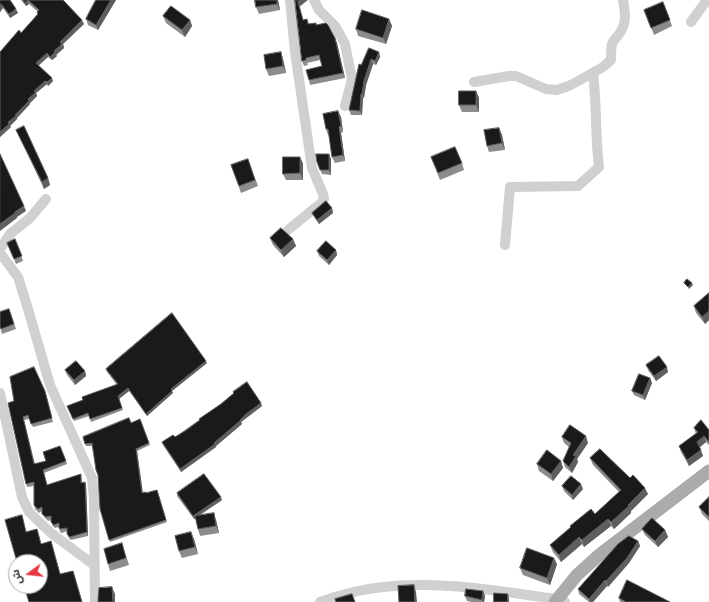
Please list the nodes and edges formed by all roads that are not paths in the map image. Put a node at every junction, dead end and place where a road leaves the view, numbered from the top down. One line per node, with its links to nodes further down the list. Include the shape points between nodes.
1 (290, 0): 10 (street, via 312,168 324,199)
2 (314, 0): 8 (street, via 319,10 335,26 345,44 352,79)
3 (623, 0): 6 (street, via 626,15 624,25 612,43 610,60)
4 (706, 0): 5 (street)
5 (690, 22)
6 (593, 73): 7 (street, via 557,90 546,89 516,76); 11 (street, via 599,167 578,186 510,187)
7 (474, 82)
8 (345, 106)
9 (46, 199): 12 (street, via 30,218 10,234)
10 (288, 230)
11 (505, 245)
12 (0, 249)
13 (0, 253): 16 (street, via 18,277 50,385 92,478)
14 (0, 393): 16 (street, via 25,505 51,533)
15 (709, 472): 17 (main road, via 598,556 577,576)
16 (94, 565): 18 (street)
17 (559, 601): 19 (street, via 474,588 404,585 382,587)
18 (94, 602)
19 (320, 602)

